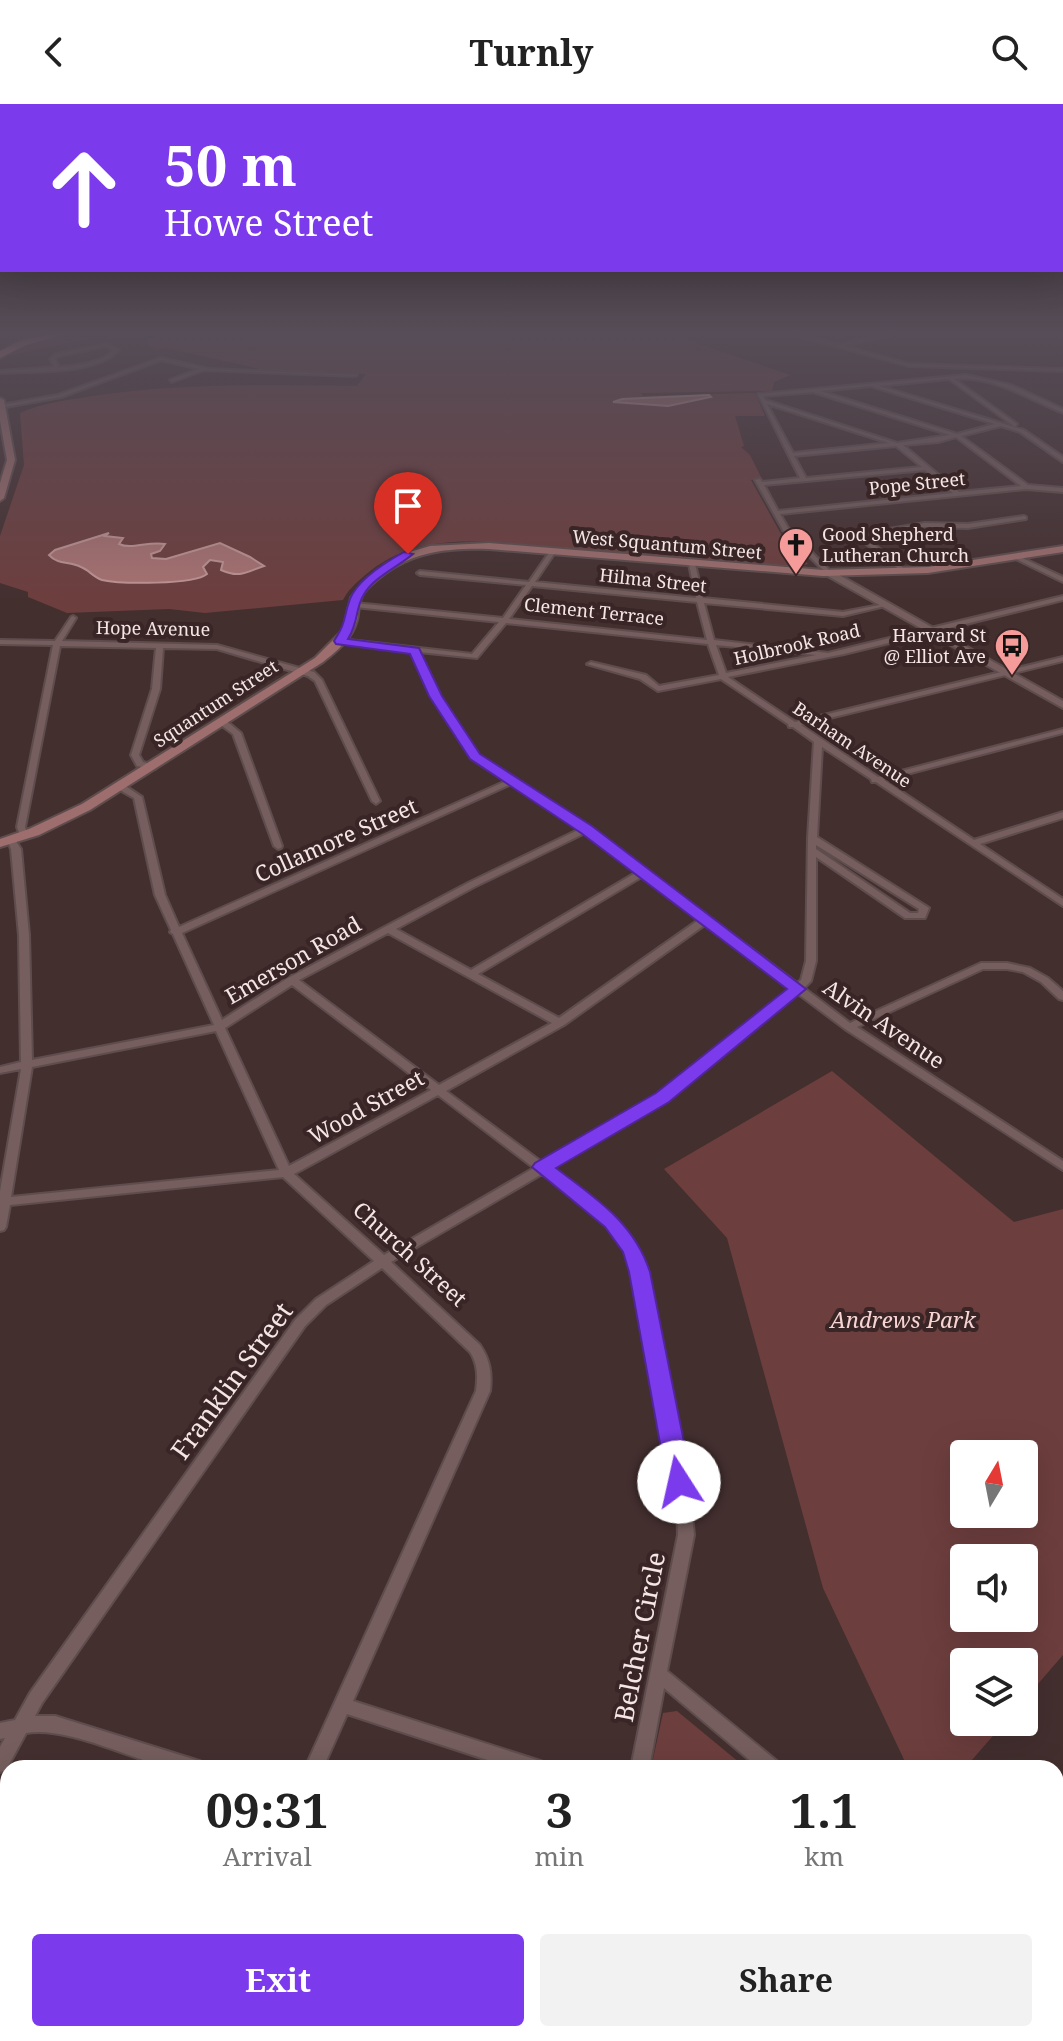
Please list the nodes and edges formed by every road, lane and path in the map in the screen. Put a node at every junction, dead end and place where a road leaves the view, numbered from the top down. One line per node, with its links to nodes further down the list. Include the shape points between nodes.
1 (4, 421): 18 (main road, via 11,460)
2 (774, 421): 11 (street)
3 (830, 421): 10 (street)
4 (912, 421): 9 (street)
5 (993, 421): 7 (street)
6 (1009, 421): 8 (street)
7 (1002, 424): 8 (street); 9 (street)
8 (1022, 431): 12 (street)
9 (958, 436): 10 (street); 15 (street)
10 (899, 445): 11 (street); 13 (street)
11 (791, 455): 14 (street)
12 (1063, 460)
13 (927, 468): 14 (street); 17 (street)
14 (804, 480): 19 (street, via 759,482)
15 (1026, 487): 16 (street, Pope Street); 17 (street, Pope Street)
16 (1063, 490)
17 (958, 494): 19 (street, Pope Street)
18 (0, 498)
19 (775, 513): 28 (street)
20 (1024, 518): 26 (street, via 862,534)
21 (1063, 549): 24 (main road, West Squantum Street)
22 (553, 551): 23 (main road, West Squantum Street, via 461,545); 25 (main road, West Squantum Street); 30 (street)
23 (411, 553): 33 (main road, Squantum Street, via 365,586)
24 (1016, 557): 26 (main road, West Squantum Street); 29 (street)
25 (692, 564): 28 (main road, West Squantum Street); 32 (street)
26 (904, 571): 28 (main road, West Squantum Street)
27 (420, 573): 30 (street, Hilma Street)
28 (829, 573): 34 (street)
29 (1063, 580)
30 (530, 584): 32 (street, Hilma Street); 36 (street)
31 (1063, 598): 37 (street, Holbrook Road)
32 (703, 602): 34 (street, Hilma Street, via 843,614); 39 (street)
33 (355, 605): 36 (street, Clement Terrace); 38 (main road, Squantum Street, via 352,624)
34 (883, 605): 37 (street)
35 (73, 618): 41 (street)
36 (506, 619): 39 (street, Clement Terrace); 43 (street, via 474,656)
37 (926, 630): 44 (street, Holbrook Road); 48 (street)
38 (340, 641): 43 (street); 47 (main road, Squantum Street)
39 (714, 641): 44 (street, Clement Terrace); 49 (street)
40 (0, 642): 41 (street, Hope Avenue)
41 (57, 643): 42 (street, Hope Avenue); 63 (street, via 21,827)
42 (160, 645): 47 (street, Hope Avenue, via 222,647); 55 (street, via 156,689 135,755)
43 (415, 651): 57 (street, Alvin Avenue, via 435,696 475,757)
44 (830, 655): 49 (street, Holbrook Road)
45 (1063, 659): 48 (street)
46 (591, 664): 49 (street, Holbrook Road, via 643,677 658,689)
47 (302, 671): 51 (main road, Squantum Street); 59 (street, via 318,680)
48 (1005, 673): 50 (street); 52 (street)
49 (724, 678): 52 (street, Barham Avenue)
50 (1063, 705)
51 (221, 721): 55 (main road, Squantum Street); 65 (street, via 237,733)
52 (792, 725): 54 (street, Barham Avenue)
53 (1063, 731): 56 (street)
54 (818, 742): 56 (street, Barham Avenue); 62 (street)
55 (152, 767): 58 (main road, Squantum Street)
56 (875, 780): 64 (street, Barham Avenue)
57 (512, 781): 61 (street, Alvin Avenue); 71 (street, Collamore Street)
58 (121, 787): 63 (main road, Squantum Street); 71 (street, Church Street, via 138,797 160,895)
59 (376, 801)
60 (1063, 815): 64 (street)
61 (586, 829): 67 (street, Alvin Avenue); 70 (street, Emerson Road)
62 (812, 838): 66 (street); 66 (street, via 924,908 922,916 908,916)
63 (12, 840): 79 (street, via 24,935)
64 (972, 843): 68 (street, Barham Avenue)
65 (278, 846)
66 (813, 851): 74 (street, via 811,961 809,975)
67 (643, 872): 69 (street, Alvin Avenue); 72 (street)
68 (1063, 903)
69 (706, 919): 74 (street, Alvin Avenue); 76 (street, Wood Street)
70 (389, 929): 72 (street); 73 (street, Emerson Road)
71 (175, 932): 77 (street, Church Street)
72 (471, 974): 76 (street)
73 (292, 980): 77 (street, Emerson Road); 81 (street, Belcher Circle)
74 (797, 989): 78 (street, Alvin Avenue); 83 (street, Franklin Street, via 663,1098)
75 (1063, 997): 78 (street, via 1029,968 981,966)
76 (560, 1023): 81 (street, Wood Street)
77 (219, 1027): 79 (street, Emerson Road); 84 (street, Church Street)
78 (849, 1027): 82 (street, Alvin Avenue)
79 (27, 1066): 80 (street, Emerson Road); 85 (street)
80 (0, 1070)
81 (440, 1089): 83 (street, Belcher Circle); 84 (street, Wood Street)
82 (1063, 1166)
83 (542, 1167): 87 (street, Franklin Street); 88 (street, Belcher Circle, via 613,1222 628,1241 640,1272 686,1535)
84 (286, 1173): 85 (street, Wood Street); 87 (street, Church Street)
85 (3, 1202): 86 (street)
86 (0, 1227)
87 (382, 1262): 89 (street, Church Street, via 481,1353 486,1371 483,1391); 90 (street, Franklin Street, via 321,1302 300,1323)
88 (660, 1675): 96 (street, Belcher Circle); 97 (street)
89 (342, 1705): 94 (street, Church Street); 95 (street)
90 (19, 1726): 91 (street); 92 (street, Franklin Street); 93 (street, via 66,1726)
91 (0, 1731)
92 (2, 1760)
93 (171, 1760)
94 (318, 1760)
95 (512, 1760)
96 (642, 1760)
97 (762, 1760)

